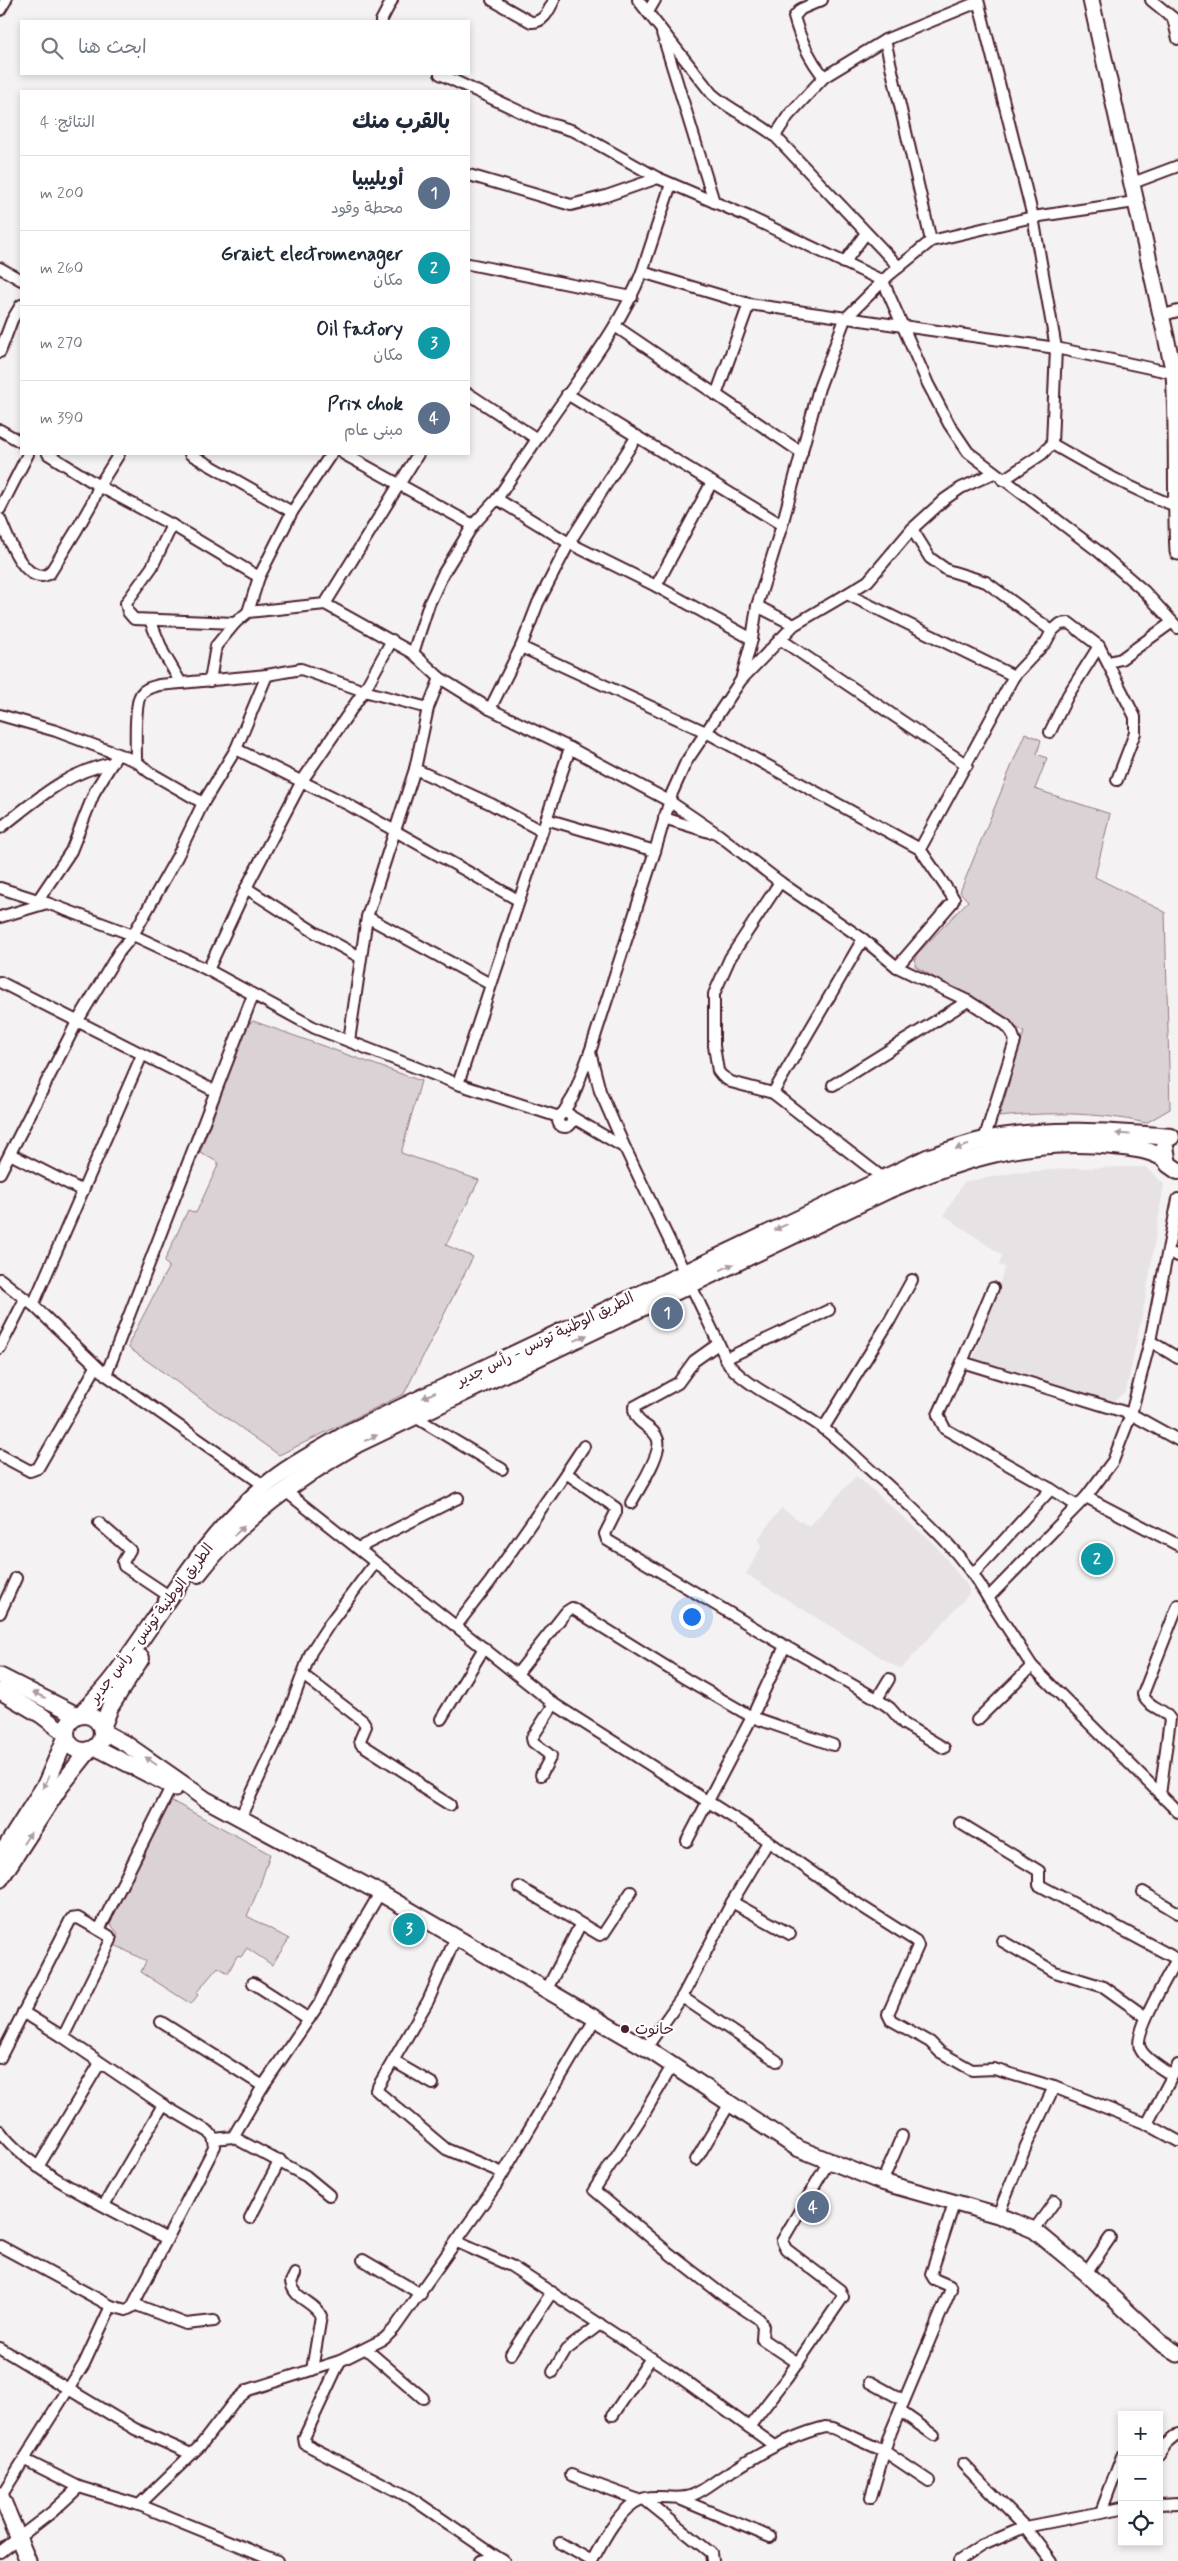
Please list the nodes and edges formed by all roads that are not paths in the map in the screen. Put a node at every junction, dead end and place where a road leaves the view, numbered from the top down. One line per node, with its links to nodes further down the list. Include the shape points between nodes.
1 (6, 0): 11 (street)
2 (392, 0): 13 (street)
3 (492, 0): 4 (street, via 531,22 542,19)
4 (554, 0)
5 (638, 0): 12 (street)
6 (655, 0): 12 (street)
7 (822, 0): 19 (street, via 801,9 794,17 800,37)
8 (1091, 0): 25 (street)
9 (1152, 0): 14 (street)
10 (978, 1): 17 (street); 28 (street)
11 (0, 10)
12 (648, 12): 15 (street)
13 (382, 20)
14 (1175, 20): 16 (street)
15 (660, 27): 20 (street, via 712,94); 26 (street)
16 (1178, 39)
17 (885, 40): 19 (street); 30 (street)
18 (442, 75): 23 (street, via 540,121 574,131)
19 (824, 77): 20 (street, via 788,116)
20 (775, 136): 29 (street)
21 (1178, 166): 25 (street)
22 (470, 176): 23 (street, via 571,205)
23 (658, 178): 24 (street)
24 (671, 184): 26 (street); 35 (street)
25 (1130, 184): 27 (street)
26 (714, 202): 31 (street)
27 (1135, 202): 28 (street); 42 (street)
28 (1033, 217): 30 (street); 46 (street)
29 (866, 233): 31 (street); 33 (street)
30 (931, 241): 33 (street)
31 (844, 262): 37 (street)
32 (470, 264): 38 (street)
33 (899, 266): 37 (street)
34 (0, 268): 36 (street)
35 (642, 272): 38 (street); 39 (street)
36 (20, 279)
37 (883, 281): 43 (street); 45 (street)
38 (632, 297): 44 (street)
39 (750, 304): 43 (street); 51 (street)
40 (20, 307): 47 (street)
41 (1178, 311): 42 (street)
42 (1160, 316): 48 (street)
43 (845, 318): 45 (street); 58 (street, via 819,388)
44 (615, 326): 49 (street); 51 (street)
45 (903, 326): 46 (street); 66 (street, via 948,424 968,452)
46 (1056, 348): 48 (street); 57 (street)
47 (0, 352)
48 (1176, 373): 52 (street)
49 (567, 394): 54 (street); 55 (street)
50 (470, 395): 55 (street)
51 (716, 395): 58 (street)
52 (1178, 415): 71 (street)
53 (0, 430): 56 (street)
54 (637, 436): 67 (street); 79 (street)
55 (537, 439): 70 (street)
56 (20, 441)
57 (1052, 444): 66 (street, via 1042,454); 71 (street, via 1118,481)
58 (802, 453): 77 (street)
59 (27, 455): 72 (street)
60 (50, 455): 69 (street)
61 (118, 455): 69 (street)
62 (192, 455): 73 (street)
63 (330, 455): 73 (street)
64 (346, 455): 68 (street)
65 (417, 455): 68 (street)
66 (999, 476): 78 (street, via 961,488); 90 (street, via 1098,551 1144,591)
67 (712, 482): 77 (street); 82 (street)
68 (397, 484): 76 (street); 84 (street)
69 (99, 486): 74 (street, via 76,531 50,573 44,576 37,576 25,568 10,544); 75 (street)
70 (496, 499): 76 (street); 79 (street)
71 (1176, 506): 80 (street)
72 (0, 509)
73 (292, 512): 81 (street)
74 (0, 518)
75 (172, 525): 81 (street); 87 (street, via 152,566 126,602 134,619)
76 (473, 525): 97 (street, via 436,589)
77 (782, 525): 85 (street)
78 (912, 529): 83 (street, via 868,581); 91 (street, via 930,558 947,570 986,582)
79 (569, 543): 82 (street); 96 (street, via 538,603)
80 (1178, 552)
81 (259, 577): 86 (street)
82 (656, 586): 92 (street)
83 (847, 594): 89 (street); 100 (street)
84 (325, 604): 86 (street); 94 (street)
85 (757, 606): 89 (street); 92 (street)
86 (248, 612): 88 (street)
87 (150, 620): 88 (street); 104 (street)
88 (235, 623): 103 (street, via 216,646)
89 (794, 625): 93 (street)
90 (1175, 625): 98 (street, via 1121,659)
91 (1052, 631): 95 (street, via 1060,624 1069,623); 100 (street, via 1046,642)
92 (752, 639): 102 (street)
93 (780, 639): 102 (street); 115 (street)
94 (392, 640): 97 (street); 105 (street)
95 (1099, 646): 98 (street); 109 (street, via 1068,695)
96 (521, 647): 107 (street); 110 (street)
97 (413, 653): 101 (street)
98 (1109, 662): 117 (street, via 1129,702 1136,727)
99 (267, 675): 103 (street); 105 (street, via 301,669); 111 (street)
100 (1014, 676): 115 (street)
101 (440, 678): 106 (street); 107 (street)
102 (741, 680): 110 (street)
103 (210, 681): 104 (street)
104 (181, 683): 114 (street, via 159,684 141,694)
105 (364, 691): 106 (street); 118 (street)
106 (428, 708): 116 (street)
107 (490, 709): 112 (street)
108 (0, 715): 113 (street, via 56,731)
109 (1050, 732)
110 (708, 733): 119 (street, via 686,762); 127 (street)
111 (236, 748): 118 (street); 120 (street)
112 (570, 748): 119 (street); 122 (street)
113 (115, 759): 114 (street); 123 (street, via 75,774); 133 (street, via 95,791 71,851)
114 (136, 761): 120 (street, via 148,772)
115 (967, 765): 127 (street)
116 (415, 769): 124 (street); 125 (street)
117 (1117, 780)
118 (302, 781): 125 (street); 131 (street)
119 (669, 801): 121 (street); 126 (street)
120 (203, 803): 136 (street)
121 (664, 818): 126 (street); 128 (street)
122 (546, 819): 124 (street); 128 (street)
123 (0, 828)
124 (542, 831): 132 (street)
125 (396, 832): 132 (street); 135 (street)
126 (719, 835): 129 (street)
127 (920, 849): 139 (street, via 954,898)
128 (655, 851): 147 (street)
129 (780, 882): 137 (street); 152 (street, via 730,958 714,994 714,1046 718,1070 731,1082)
130 (0, 888): 133 (street)
131 (246, 888): 138 (street); 140 (street)
132 (518, 900): 142 (street)
133 (43, 901): 134 (street); 136 (street)
134 (0, 917)
135 (367, 917): 138 (street); 142 (street)
136 (133, 934): 140 (street); 145 (street)
137 (863, 939): 139 (street); 152 (street)
138 (360, 957): 146 (street)
139 (897, 967): 144 (street)
140 (208, 970): 143 (street)
141 (0, 982): 145 (street)
142 (490, 984): 149 (street)
143 (253, 995): 146 (street, via 315,1028); 151 (street)
144 (968, 1001): 150 (street); 155 (street, via 1006,1025 1015,1041)
145 (77, 1022): 148 (street); 157 (street)
146 (349, 1040): 149 (street)
147 (590, 1052): 153 (street); 156 (street, via 600,1091)
148 (142, 1056): 151 (street); 162 (street)
149 (458, 1084): 153 (street)
150 (833, 1085)
151 (215, 1091): 178 (street)
152 (773, 1092): 161 (street)
153 (567, 1117): 156 (street)
154 (1175, 1136): 155 (main road, الطريق الوطنية تونس - رأس جدير, one-way to 155, via 1079,1131); 158 (main road, via 1165,1147)
155 (984, 1140): 161 (main road, الطريق الوطنية تونس - رأس جدير, one-way to 161, via 926,1158)
156 (625, 1148): 166 (street)
157 (10, 1154): 160 (street); 162 (street)
158 (1165, 1159): 159 (main road); 166 (main road, الطريق الوطنية تونس - رأس جدير, one-way to 158, via 934,1171 1001,1150 1083,1142 1154,1152)
159 (1178, 1172)
160 (0, 1173)
161 (883, 1178): 166 (main road, الطريق الوطنية تونس - رأس جدير, one-way to 166)
162 (83, 1191): 169 (street)
163 (1178, 1199): 164 (street)
164 (1173, 1254): 171 (street)
165 (0, 1278): 169 (street)
166 (689, 1278): 172 (street); 180 (main road, الطريق الوطنية تونس - رأس جدير, one-way to 166); 187 (main road, الطريق الوطنية تونس - رأس جدير, one-way to 187, via 348,1433)
167 (912, 1280): 181 (street)
168 (993, 1288): 176 (street)
169 (29, 1302): 173 (street); 177 (street)
170 (829, 1310): 175 (street)
171 (1150, 1341): 174 (street); 179 (street)
172 (718, 1344): 175 (street); 192 (street, via 694,1361 678,1383 634,1407 639,1422 656,1434 659,1446)
173 (0, 1348)
174 (1178, 1358)
175 (725, 1359): 181 (street, via 741,1376)
176 (962, 1362): 179 (street); 188 (street, via 938,1415 944,1429)
177 (96, 1367): 178 (street); 184 (street, via 38,1468 30,1470)
178 (106, 1375): 187 (street)
179 (1131, 1414): 182 (street); 190 (street, via 1113,1461)
180 (415, 1417): 185 (street); 189 (main road, الطريق الوطنية تونس - رأس جدير, one-way to 180, via 357,1444)
181 (823, 1428): 199 (street, via 942,1536)
182 (1178, 1440)
183 (584, 1446): 186 (street)
184 (0, 1455)
185 (502, 1469)
186 (566, 1472): 205 (street); 206 (street, via 616,1508 604,1534 607,1540)
187 (265, 1486): 201 (main road, الطريق الوطنية تونس - رأس جدير, via 192,1563)
188 (1050, 1489): 193 (street); 199 (street)
189 (284, 1490): 197 (street); 220 (main road, الطريق الوطنية تونس - رأس جدير, one-way to 189, via 127,1678 200,1572 234,1535)
190 (1086, 1497): 193 (street); 196 (street)
191 (458, 1498): 197 (street)
192 (631, 1503)
193 (1077, 1506): 202 (street)
194 (99, 1523): 201 (street, via 130,1550 124,1566)
195 (1178, 1532): 196 (street)
196 (1176, 1544)
197 (358, 1548): 198 (street)
198 (375, 1563): 205 (street); 210 (street, via 311,1652)
199 (974, 1573): 202 (street)
200 (16, 1578): 204 (street)
201 (169, 1596): 216 (main road, الطريق الوطنية تونس - رأس جدير, via 115,1676)
202 (988, 1598): 208 (street)
203 (1178, 1605): 227 (street, via 1144,1694 1145,1700 1170,1719)
204 (0, 1613)
205 (456, 1626): 207 (street)
206 (785, 1646): 214 (street); 217 (street)
207 (484, 1648): 209 (street); 218 (street)
208 (1032, 1666): 219 (street); 227 (street)
209 (517, 1674): 215 (street); 217 (street, via 572,1608)
210 (303, 1675): 229 (street, via 363,1721 366,1726 360,1740 362,1744); 231 (street, via 283,1727)
211 (0, 1676): 216 (street, one-way to 211)
212 (889, 1679): 214 (street)
213 (0, 1691): 221 (street, via 41,1715)
214 (877, 1699): 223 (street, via 904,1724)
215 (554, 1704): 225 (street, via 532,1738 551,1756); 228 (street, via 636,1753)
216 (79, 1715): 220 (main road, via 96,1719); 221 (main road, via 69,1721)
217 (752, 1717): 222 (street); 228 (street)
218 (442, 1719)
219 (976, 1720)
220 (102, 1729): 224 (main road, via 101,1740); 226 (street, one-way to 220)
221 (66, 1736): 224 (main road, via 78,1750); 235 (main road, one-way to 235, via 46,1784)
222 (833, 1745)
223 (944, 1748)
224 (92, 1749): 226 (street); 236 (main road, one-way to 224, via 59,1788)
225 (541, 1775)
226 (173, 1782): 231 (street); 244 (street)
227 (1160, 1795): 230 (street)
228 (707, 1801): 233 (street); 234 (street)
229 (450, 1805)
230 (1178, 1812)
231 (240, 1818): 240 (street)
232 (960, 1823): 248 (street, via 1039,1871 1040,1885)
233 (686, 1841)
234 (768, 1842): 241 (street); 268 (street, via 850,1900 916,1941 918,1946 888,2014 891,2020 972,2070 994,2069)
235 (1, 1855)
236 (0, 1879)
237 (519, 1886): 243 (street)
238 (631, 1892): 243 (street, via 604,1933 596,1934)
239 (1143, 1892): 242 (street)
240 (380, 1893): 246 (street); 254 (street)
241 (732, 1902): 245 (street); 251 (street)
242 (1178, 1913)
243 (580, 1925): 250 (street)
244 (99, 1930): 252 (street, via 78,1918 71,1920); 257 (street, via 111,1940)
245 (790, 1934)
246 (456, 1937): 250 (street); 262 (street, via 428,2001)
247 (1002, 1941): 253 (street, via 1055,1972 1104,1987)
248 (1178, 1957): 253 (street)
249 (253, 1983): 254 (street)
250 (547, 1989): 255 (street)
251 (682, 1997): 258 (street); 260 (street)
252 (23, 2012): 257 (street); 259 (street)
253 (1146, 2017): 265 (street, via 1139,2047)
254 (308, 2019): 267 (street)
255 (596, 2019): 258 (street); 281 (street)
256 (161, 2022): 267 (street)
257 (63, 2037): 261 (street)
258 (646, 2048): 264 (street)
259 (0, 2058)
260 (777, 2061)
261 (100, 2062): 270 (street); 280 (street)
262 (393, 2062): 266 (street); 281 (street, via 376,2086 377,2093 446,2149)
263 (1178, 2065): 265 (street)
264 (672, 2066): 269 (street); 309 (street, via 594,2190 677,2260 759,2319 763,2326 762,2339)
265 (1172, 2076): 271 (street)
266 (433, 2084)
267 (263, 2086): 274 (street)
268 (1054, 2087): 271 (street); 287 (street)
269 (730, 2103): 278 (street); 279 (street, via 797,2148)
270 (163, 2105): 275 (street, via 209,2132); 286 (street)
271 (1147, 2124): 276 (street)
272 (0, 2131): 280 (street, via 14,2148)
273 (902, 2136): 282 (street)
274 (233, 2137): 275 (street); 277 (street)
275 (214, 2139): 291 (street, via 214,2149)
276 (1178, 2141)
277 (280, 2160): 283 (street); 288 (street)
278 (696, 2160)
279 (828, 2161): 282 (street); 309 (street, via 782,2241 786,2249 840,2290 843,2297)
280 (38, 2167): 286 (street)
281 (503, 2173): 292 (street)
282 (882, 2182): 285 (street)
283 (329, 2195)
284 (1054, 2201): 289 (street)
285 (954, 2204): 287 (street); 315 (street, via 931,2274 951,2289)
286 (104, 2205): 291 (street)
287 (998, 2215): 289 (street)
288 (250, 2218)
289 (1034, 2230): 295 (street)
290 (1110, 2238): 295 (street)
291 (167, 2239): 299 (street)
292 (457, 2242): 297 (street, via 512,2266); 298 (street)
293 (0, 2246): 300 (street)
294 (363, 2260): 298 (street)
295 (1086, 2273): 306 (street, via 1160,2342)
296 (295, 2274): 310 (street, via 291,2282 295,2294 316,2308 321,2316)
297 (552, 2292): 302 (street); 305 (street)
298 (421, 2294): 304 (street, via 384,2339)
299 (134, 2304): 300 (street, via 126,2310); 301 (street, via 186,2324)
300 (111, 2306): 313 (street, via 84,2364)
301 (214, 2321)
302 (600, 2324): 307 (street); 311 (street, via 566,2350)
303 (0, 2348): 313 (street)
304 (366, 2349): 308 (street); 314 (street)
305 (510, 2354)
306 (1178, 2354)
307 (651, 2358): 317 (street); 318 (street)
308 (340, 2361): 310 (street); 346 (street, via 304,2438 305,2444 411,2498)
309 (798, 2363): 318 (street)
310 (312, 2370): 324 (street, via 248,2390 233,2403)
311 (553, 2372)
312 (870, 2382): 315 (street)
313 (68, 2387): 324 (street, via 135,2429); 325 (street)
314 (422, 2398)
315 (903, 2400): 316 (street)
316 (900, 2411): 320 (street); 323 (street)
317 (613, 2415)
318 (748, 2427): 321 (street)
319 (1178, 2434): 322 (street)
320 (934, 2435)
321 (775, 2446): 323 (street, via 825,2427); 334 (street)
322 (1163, 2449)
323 (884, 2451): 329 (street); 332 (street)
324 (191, 2454): 337 (street)
325 (25, 2460): 330 (street); 331 (street)
326 (963, 2464): 340 (street)
327 (1118, 2467): 339 (street)
328 (571, 2475): 333 (street)
329 (929, 2481)
330 (79, 2487): 337 (street); 341 (street, via 52,2512)
331 (0, 2495): 341 (street)
332 (871, 2497)
333 (642, 2500): 334 (street, via 670,2496); 350 (street, via 620,2516); 351 (street, via 711,2553)
334 (682, 2500): 342 (street)
335 (1178, 2503): 336 (street)
336 (1163, 2504)
337 (139, 2505): 345 (street)
338 (1118, 2509): 339 (street)
339 (1101, 2512): 340 (street)
340 (1025, 2527): 352 (street, via 983,2545); 353 (street)
341 (17, 2537): 344 (street); 347 (street)
342 (770, 2537)
343 (560, 2543): 350 (street)
344 (0, 2552)
345 (257, 2557): 348 (street)
346 (500, 2559): 349 (street)
347 (28, 2561)
348 (277, 2561)
349 (480, 2561)
350 (592, 2561)
351 (712, 2561)
352 (959, 2561)
353 (1051, 2561)

